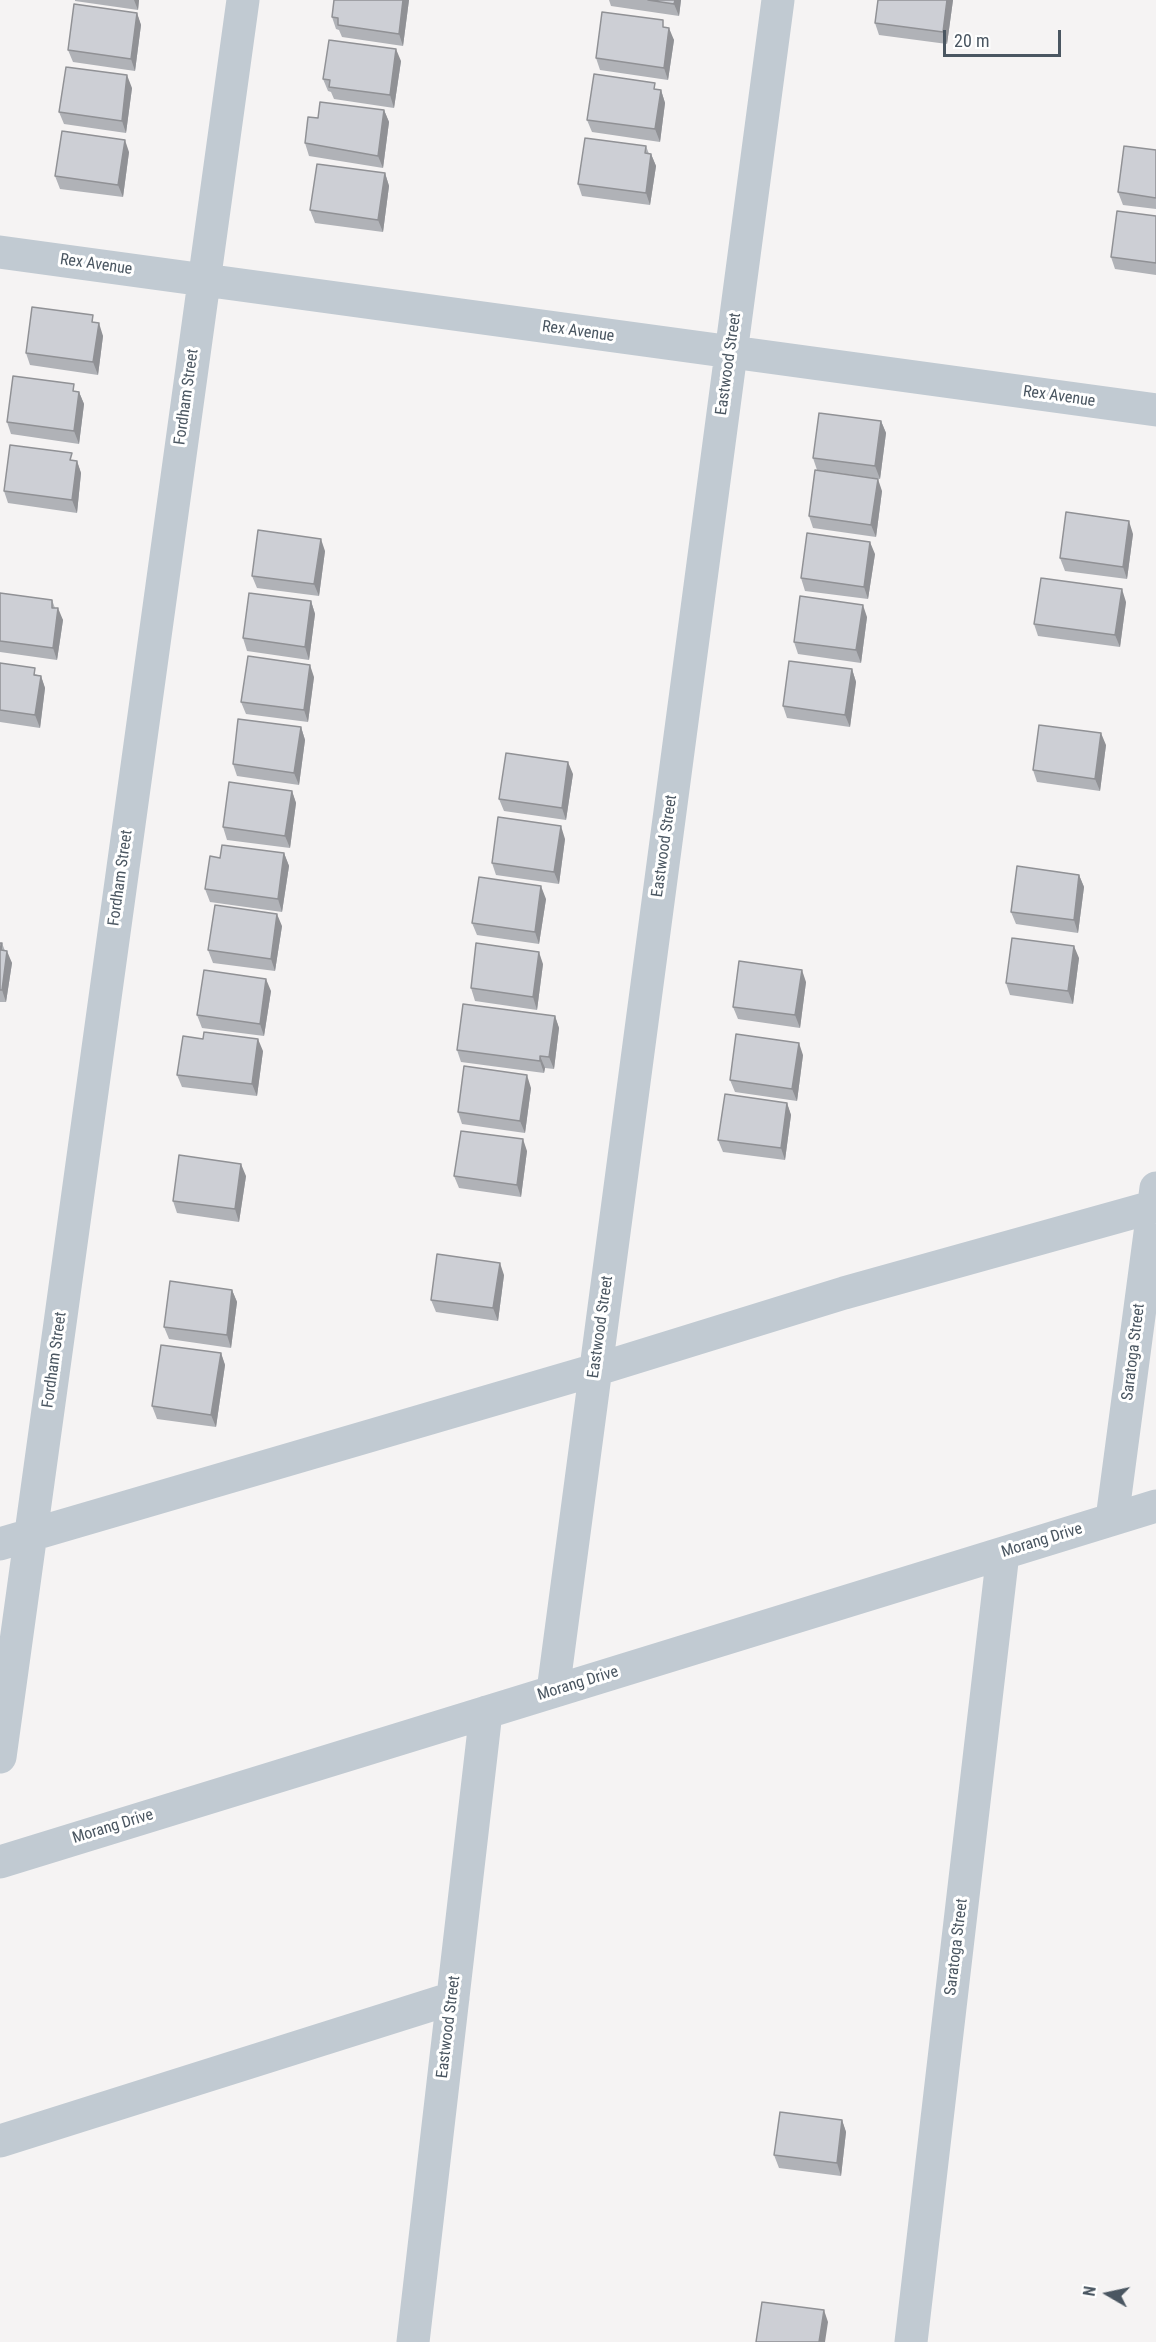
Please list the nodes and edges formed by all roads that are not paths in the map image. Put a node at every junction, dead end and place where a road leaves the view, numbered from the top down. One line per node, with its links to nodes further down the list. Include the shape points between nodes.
1 (243, 0): 4 (street, Fordham Street)
2 (778, 0): 5 (street, Eastwood Street)
3 (0, 252): 4 (street, Rex Avenue)
4 (203, 280): 5 (street, Rex Avenue); 11 (street, Fordham Street)
5 (731, 353): 6 (street, Rex Avenue); 8 (street, Eastwood Street)
6 (1156, 410)
7 (1155, 1199): 8 (street); 10 (street, Saratoga Street)
8 (596, 1370): 11 (street); 14 (street, Eastwood Street)
9 (1156, 1506): 10 (street, Morang Drive)
10 (1112, 1519): 13 (street, Morang Drive)
11 (31, 1536): 12 (street); 16 (street, Fordham Street)
12 (0, 1544)
13 (1003, 1553): 14 (street, Morang Drive); 21 (street, Saratoga Street)
14 (553, 1691): 15 (street, Morang Drive)
15 (486, 1712): 17 (street, Morang Drive); 18 (street, Eastwood Street)
16 (0, 1757)
17 (0, 1862)
18 (453, 1998): 19 (street); 20 (street, Eastwood Street)
19 (0, 2141)
20 (413, 2342)
21 (911, 2342)

